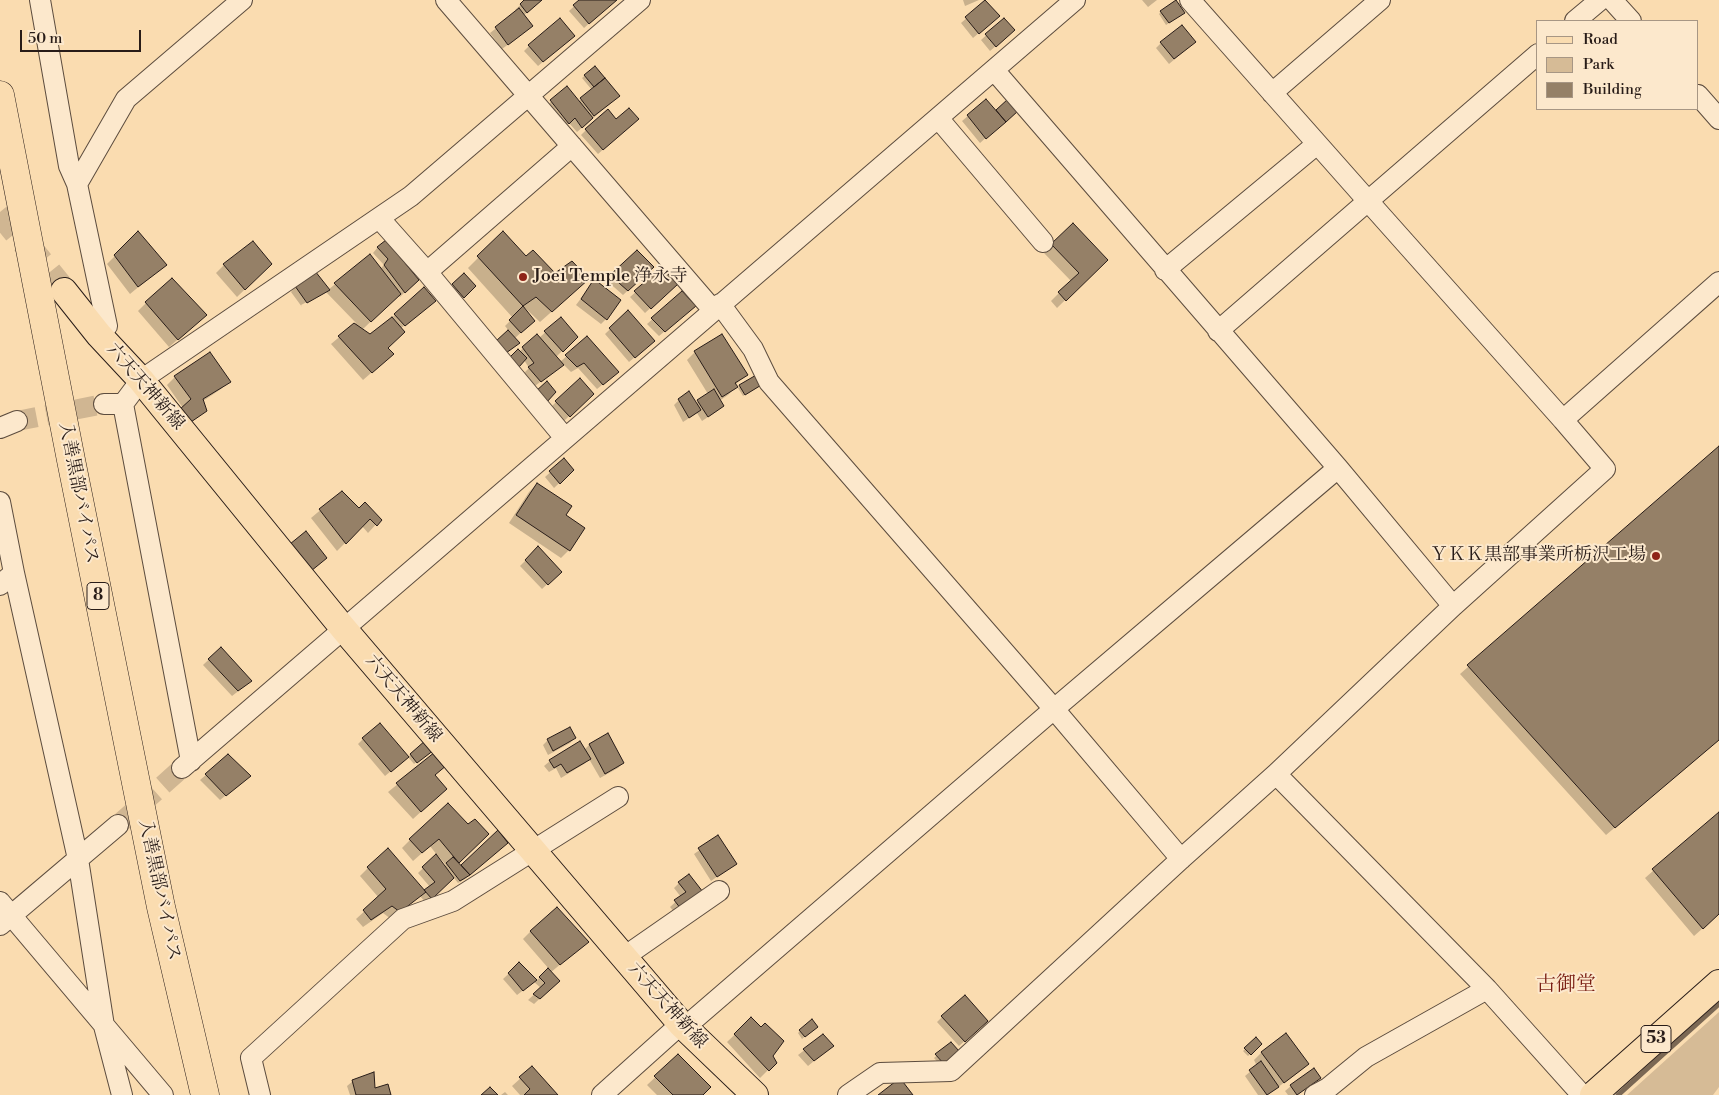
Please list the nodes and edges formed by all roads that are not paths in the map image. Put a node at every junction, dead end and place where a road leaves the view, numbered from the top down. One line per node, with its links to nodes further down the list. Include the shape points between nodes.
1 (40, 0): 22 (street, via 69,166)
2 (242, 0): 22 (street, via 126,100)
3 (446, 0): 16 (street)
4 (640, 0): 16 (street)
5 (1075, 0): 13 (street)
6 (1190, 0): 14 (street)
7 (1380, 0): 14 (street)
8 (1600, 0): 10 (street)
9 (1612, 0): 11 (street)
10 (1576, 20)
11 (1630, 20)
12 (1536, 56): 23 (street)
13 (994, 70): 18 (street); 26 (street)
14 (1272, 93): 20 (street)
15 (0, 95): 57 (highway, 入善黒部バイパス / 8, via 157,887)
16 (529, 96): 21 (street); 24 (street, via 411,196)
17 (1699, 96): 19 (street)
18 (938, 118): 25 (street); 30 (street)
19 (1719, 119)
20 (1317, 144): 23 (street); 26 (street)
21 (572, 146): 27 (street); 30 (street)
22 (77, 184): 32 (street, via 107,326)
23 (1368, 201): 31 (street); 34 (street)
24 (379, 218): 27 (street); 33 (street)
25 (1043, 242)
26 (1165, 270): 31 (street)
27 (426, 272): 35 (street)
28 (1719, 282): 34 (street)
29 (64, 291): 32 (main road, 六天天神新線)
30 (716, 307): 35 (street); 41 (street, via 753,349 770,382)
31 (1218, 331): 36 (street)
32 (100, 335): 33 (main road, 六天天神新線)
33 (141, 380): 40 (main road, 六天天神新線); 40 (street, via 114,404 187,764)
34 (1563, 420): 39 (street, via 1605,469)
35 (565, 438): 40 (street)
36 (1338, 468): 39 (street); 41 (street)
37 (0, 502): 38 (street)
38 (7, 579): 46 (street)
39 (1453, 606): 42 (street)
40 (343, 628): 45 (main road, 六天天神新線)
41 (1054, 709): 47 (street); 54 (street, via 850,887)
42 (1276, 774): 47 (street); 52 (street)
43 (618, 797): 45 (street)
44 (118, 826): 46 (street)
45 (532, 850): 50 (main road, 六天天神新線); 58 (street, via 453,901 403,919 251,1058)
46 (78, 859): 49 (street); 53 (street)
47 (1181, 859): 61 (street, via 951,1071 880,1073)
48 (719, 891): 50 (street)
49 (4, 914): 53 (street)
50 (624, 958): 54 (main road, 六天天神新線)
51 (1719, 983): 64 (main road, 53)
52 (1487, 989): 62 (street, via 1366,1057); 63 (street)
53 (104, 1026): 55 (street); 56 (street)
54 (682, 1026): 59 (street); 60 (main road, 六天天神新線)
55 (122, 1095)
56 (163, 1095)
57 (205, 1095)
58 (260, 1095)
59 (602, 1095)
60 (755, 1095)
61 (848, 1095)
62 (1315, 1095)
63 (1582, 1095)
64 (1593, 1095)

